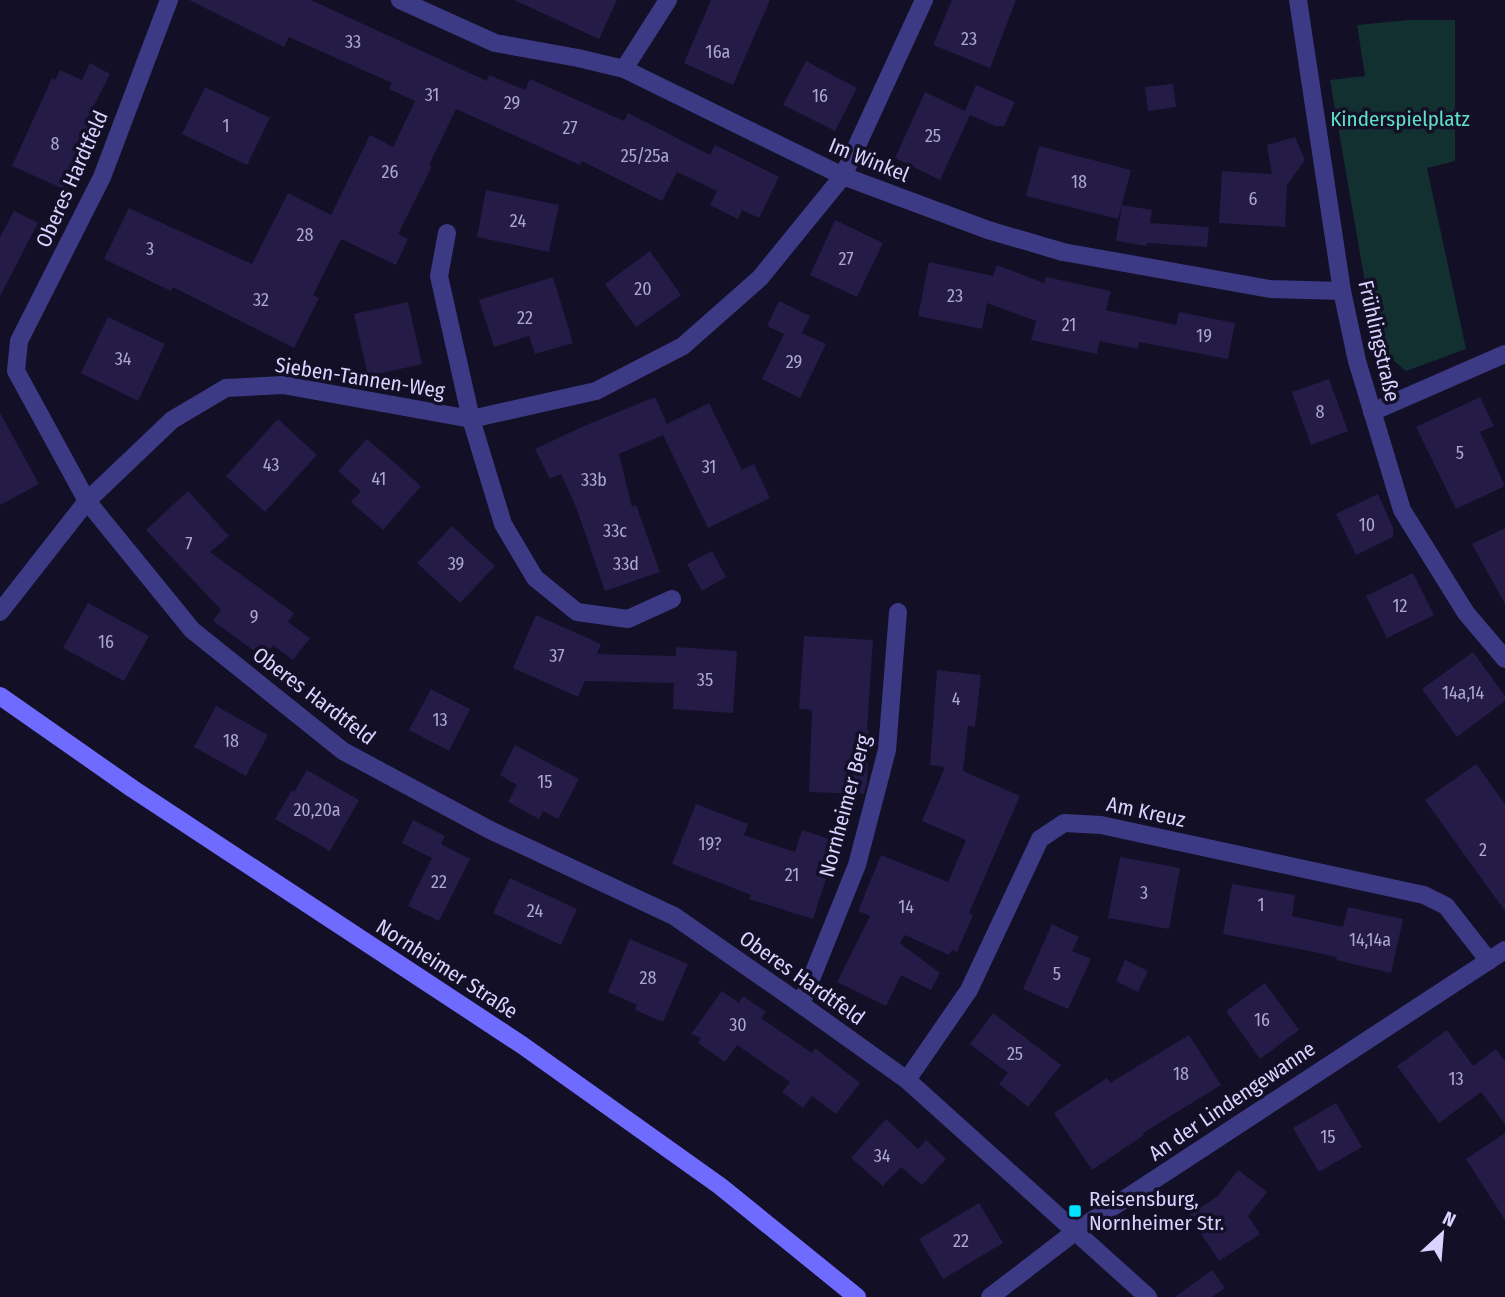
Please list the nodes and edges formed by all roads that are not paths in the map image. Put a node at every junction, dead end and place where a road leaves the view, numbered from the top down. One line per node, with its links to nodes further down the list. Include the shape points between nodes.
1 (169, 0): 13 (street, Oberes Hardtfeld, via 103,177 19,341 16,371)
2 (400, 0): 6 (street, Im Winkel, via 495,43)
3 (668, 0): 6 (street)
4 (924, 0): 7 (street, Sieben-Tannen-Weg)
5 (1298, 0): 9 (street, Frühlingstraße)
6 (624, 69): 7 (street, Im Winkel)
7 (843, 176): 9 (street, Im Winkel, via 988,230 1063,252 1270,289); 12 (street, Sieben-Tannen-Weg, via 760,278 683,346 596,391)
8 (447, 233): 12 (street, Sieben-Tannen-Weg, via 439,276)
9 (1342, 291): 11 (street, Frühlingstraße)
10 (1505, 354): 11 (street)
11 (1372, 412): 17 (street, Frühlingstraße, via 1402,510 1466,613)
12 (471, 419): 13 (street, Sieben-Tannen-Weg, via 283,385 226,388 172,420); 14 (street, Sieben-Tannen-Weg, via 503,524 535,578 577,612 628,619)
13 (87, 501): 15 (street, Sieben-Tannen-Weg); 21 (street, Oberes Hardtfeld, via 192,630 343,751 490,830 674,916)
14 (672, 599)
15 (0, 612)
16 (898, 612): 21 (street, Nornheimer Berg, via 887,750 857,865)
17 (1505, 659)
18 (0, 696): 24 (street, Nornheimer Straße, via 533,1053 720,1186)
19 (1505, 950): 20 (street, An der Lindengewanne)
20 (1489, 961): 22 (street, Am Kreuz, via 1446,906 1424,895 1101,825 1064,823 1040,839 969,990); 23 (street, An der Lindengewanne)
21 (801, 1004): 22 (street, Oberes Hardtfeld)
22 (907, 1080): 23 (street, Oberes Hardtfeld)
23 (1076, 1231): 25 (street, An der Lindengewanne); 26 (street, Oberes Hardtfeld)
24 (857, 1297)
25 (990, 1297)
26 (1148, 1297)

